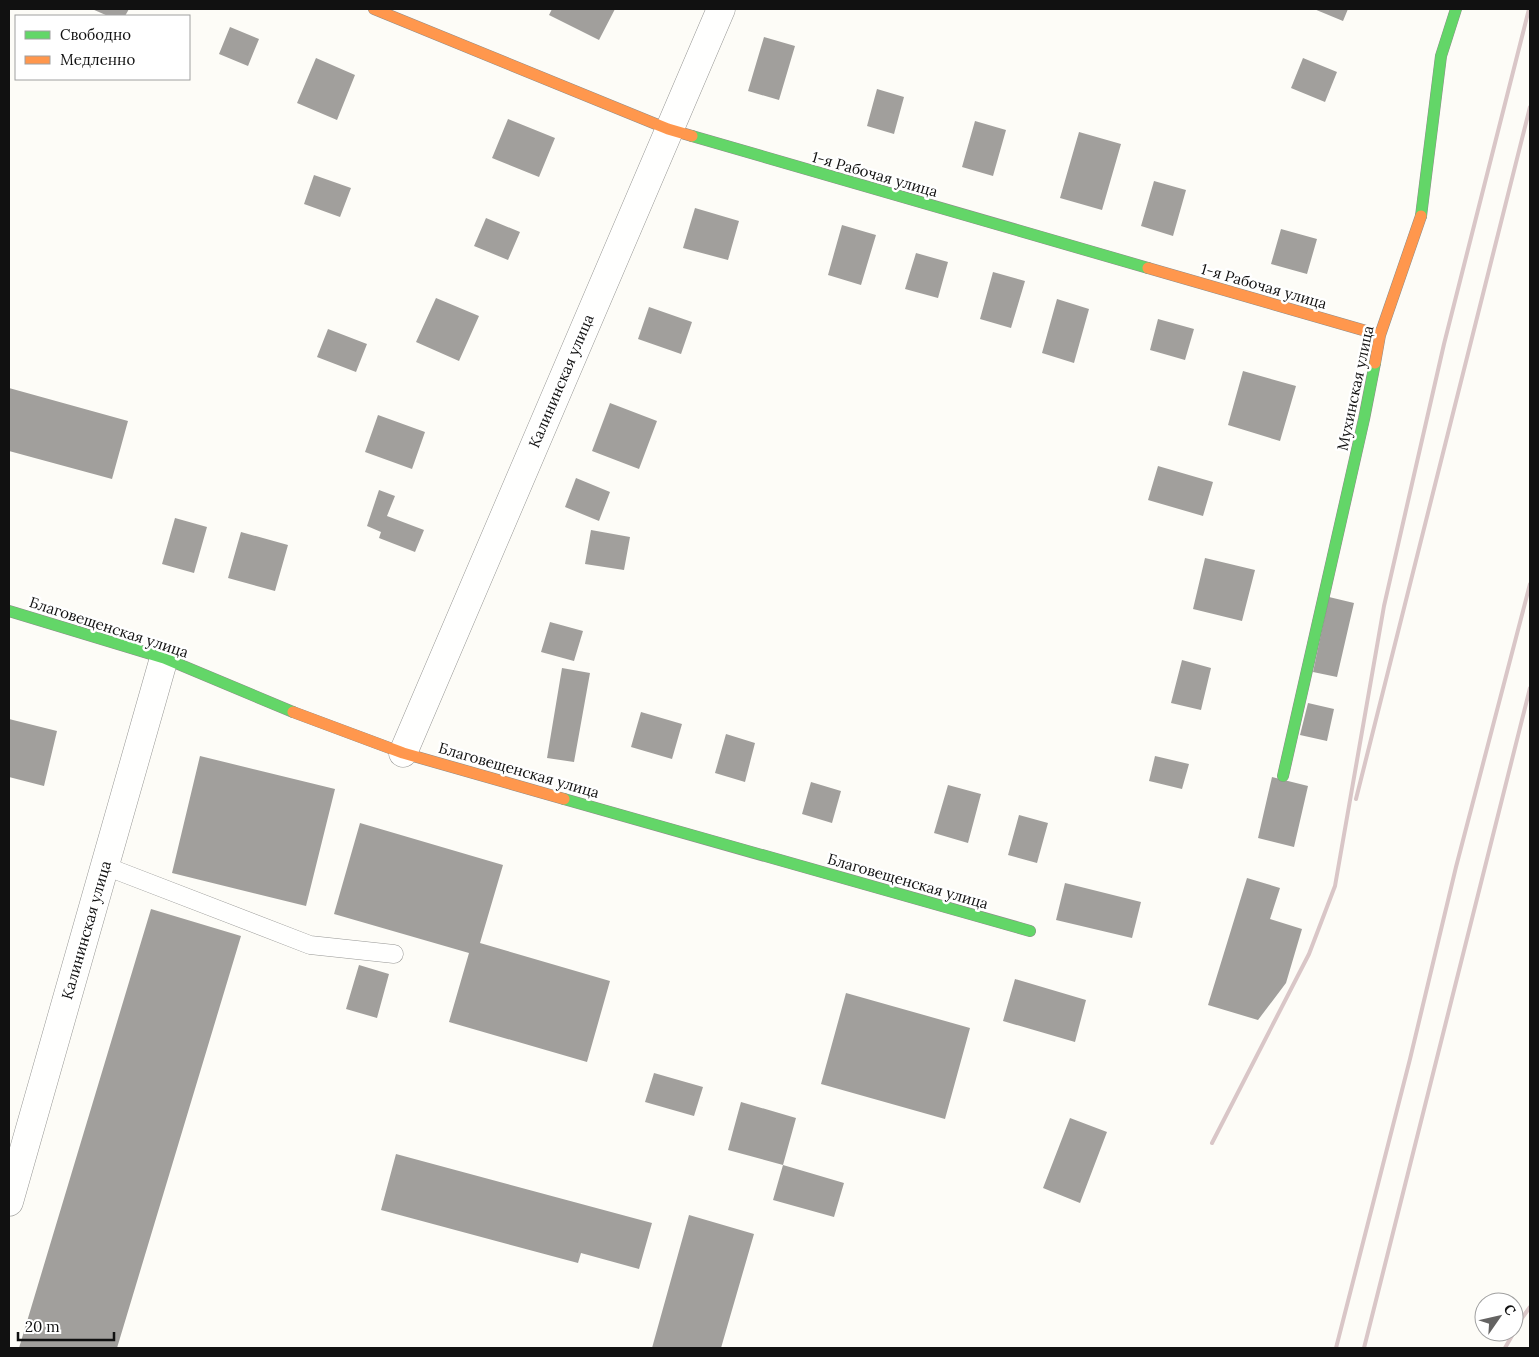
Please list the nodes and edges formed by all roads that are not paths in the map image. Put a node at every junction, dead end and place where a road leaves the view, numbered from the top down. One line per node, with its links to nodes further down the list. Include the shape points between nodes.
1 (374, 9): 4 (street, 1-я Рабочая улица)
2 (721, 9): 4 (street, Калининская улица)
3 (1456, 9): 5 (street, Мухинская улица, via 1441,56 1421,218)
4 (668, 129): 5 (street, 1-я Рабочая улица); 8 (street, Калининская улица)
5 (1380, 335): 9 (street, Мухинская улица)
6 (9, 611): 7 (street, Благовещенская улица)
7 (164, 658): 8 (street, Благовещенская улица, via 297,714); 10 (street, Калининская улица)
8 (403, 753): 11 (street, Благовещенская улица)
9 (1283, 776)
10 (105, 866): 12 (lane, via 310,945); 13 (street, Калининская улица)
11 (1030, 931)
12 (394, 954)
13 (9, 1202)

